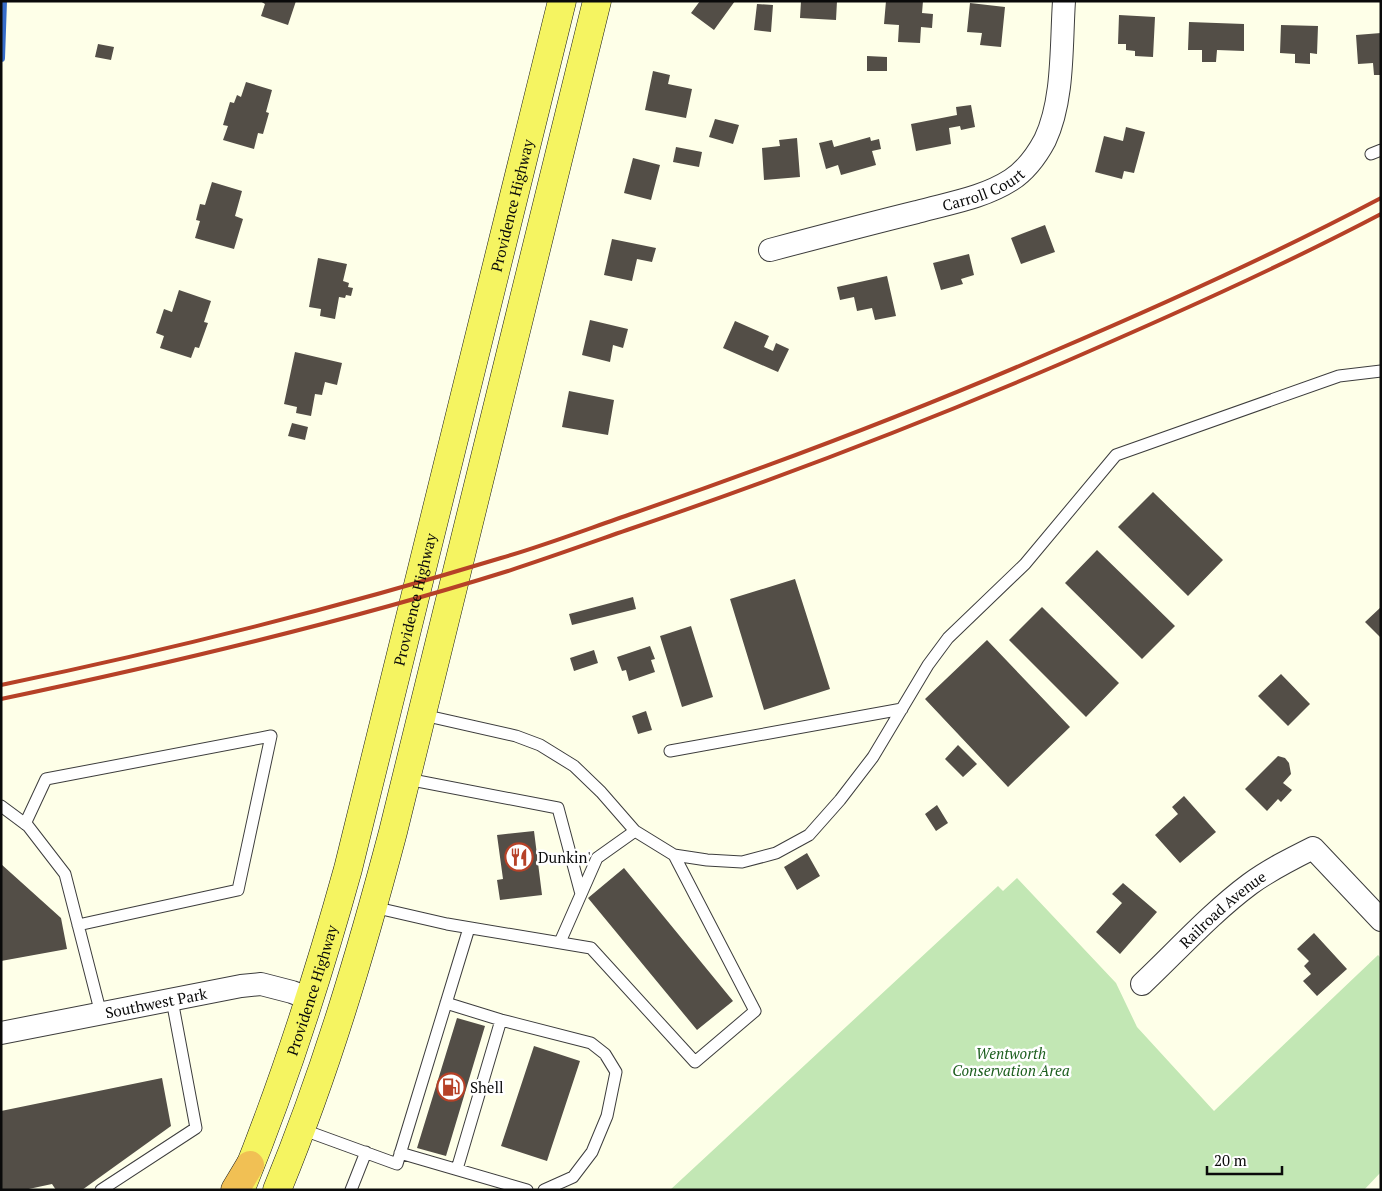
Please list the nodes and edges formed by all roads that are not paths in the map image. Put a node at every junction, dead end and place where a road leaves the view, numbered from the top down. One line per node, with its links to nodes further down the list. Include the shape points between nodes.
1 (551, 1): 5 (lane)
2 (562, 1): 5 (main road, Providence Highway)
3 (598, 1): 9 (main road)
4 (1064, 1): 6 (street, Carroll Court, via 1054,111 1044,141 1020,174 967,199)
5 (550, 49): 23 (main road, Providence Highway, via 358,832)
6 (770, 250)
7 (1381, 370): 8 (lane, via 1339,376 1116,455 1025,564 948,638)
8 (902, 709): 10 (lane); 15 (lane, via 873,757 809,835 776,854 742,862)
9 (423, 715): 11 (main road); 14 (lane, via 516,736 540,745 574,766)
10 (670, 752)
11 (407, 778): 16 (lane, via 558,808); 17 (main road)
12 (1, 806): 13 (lane)
13 (25, 824): 19 (lane, via 65,874); 19 (lane, via 46,779 271,736 238,890)
14 (635, 832): 15 (lane); 16 (lane, via 597,858)
15 (674, 855): 21 (lane, via 755,1011 696,1062 591,948)
16 (581, 894): 21 (lane)
17 (373, 907): 20 (lane); 29 (main road)
18 (1381, 920): 22 (street, Railroad Avenue, via 1313,848 1250,884)
19 (78, 925): 26 (lane)
20 (469, 928): 21 (lane); 25 (lane)
21 (560, 942)
22 (1142, 984)
23 (310, 999): 24 (street, Southwest Park, via 261,984); 32 (main road, Providence Highway)
24 (172, 1000): 26 (street, Southwest Park); 34 (lane, via 196,1128)
25 (446, 1004): 27 (lane); 31 (lane)
26 (101, 1014): 28 (street, Southwest Park)
27 (501, 1020): 33 (lane); 40 (lane, via 591,1043 605,1054 616,1072 607,1116 592,1152 573,1177)
28 (1, 1033)
29 (301, 1129): 30 (lane); 37 (main road)
30 (366, 1152): 31 (lane, via 396,1164); 38 (lane)
31 (400, 1153): 33 (lane)
32 (250, 1165): 35 (highway); 36 (main road, Providence Highway)
33 (457, 1169): 39 (lane)
34 (101, 1190)
35 (235, 1190)
36 (240, 1190)
37 (277, 1190)
38 (351, 1190)
39 (527, 1190)
40 (544, 1190)

